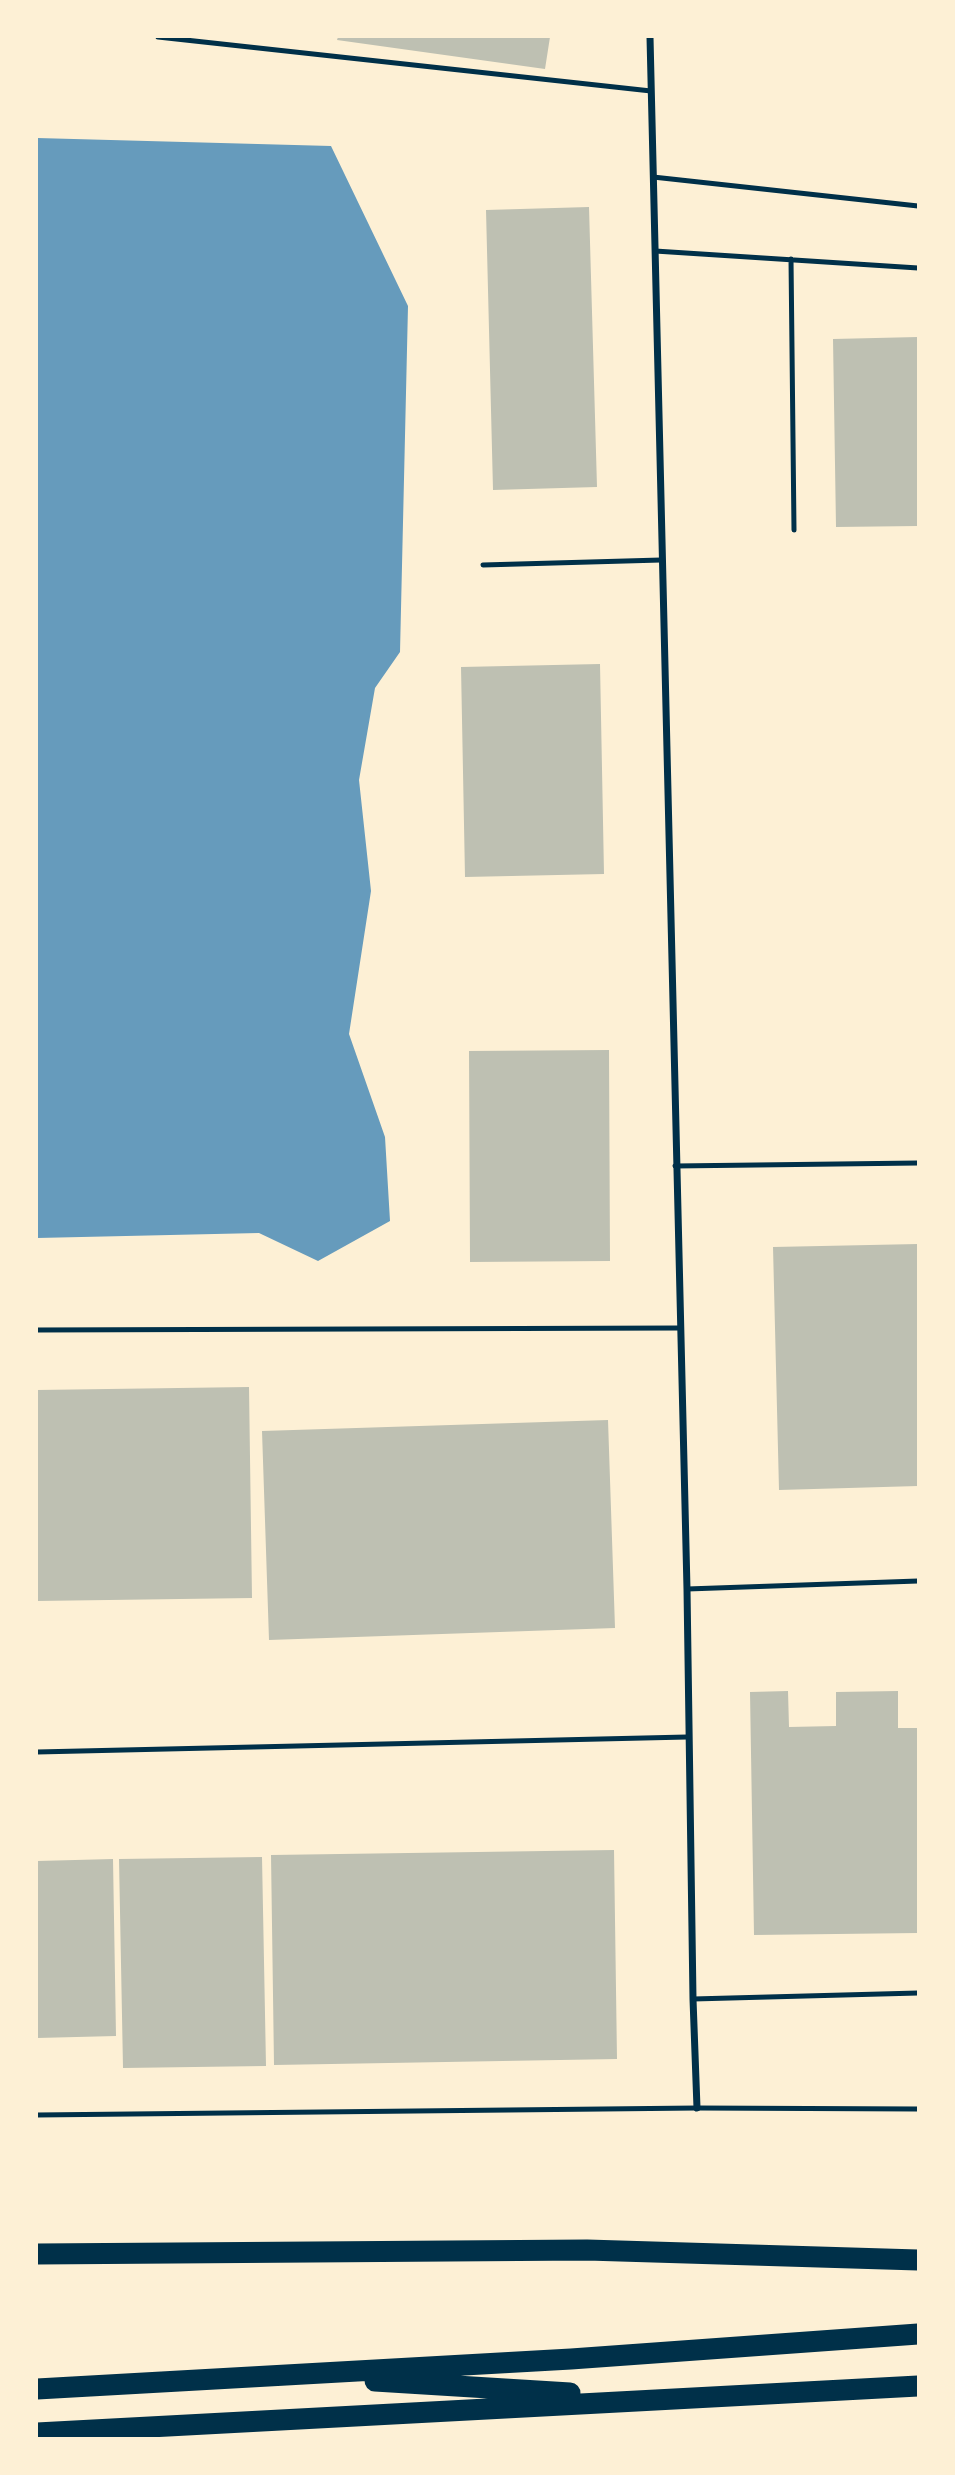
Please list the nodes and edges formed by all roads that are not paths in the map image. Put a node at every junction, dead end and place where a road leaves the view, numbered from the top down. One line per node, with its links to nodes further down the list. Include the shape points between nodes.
1 (158, 37): 3 (lane)
2 (650, 37): 3 (street)
3 (651, 90): 4 (street)
4 (653, 177): 5 (lane); 6 (street)
5 (918, 206)
6 (655, 251): 7 (lane); 10 (street)
7 (791, 259): 8 (lane); 9 (lane)
8 (918, 268)
9 (794, 530)
10 (661, 560): 11 (lane); 13 (street)
11 (483, 565)
12 (918, 1163): 13 (lane)
13 (675, 1166): 14 (street)
14 (680, 1328): 15 (lane); 17 (street)
15 (37, 1330)
16 (918, 1581): 17 (lane)
17 (687, 1589): 18 (street)
18 (687, 1737): 19 (lane); 21 (street)
19 (37, 1752)
20 (918, 1993): 21 (lane)
21 (693, 1999): 22 (street)
22 (697, 2108): 23 (lane); 24 (lane)
23 (918, 2109)
24 (37, 2115)
25 (37, 2254): 26 (highway, via 587,2250)
26 (918, 2260)
27 (918, 2334): 28 (highway)
28 (275, 2376): 30 (highway); 31 (highway)
29 (918, 2386): 31 (highway)
30 (37, 2389)
31 (673, 2399): 32 (highway)
32 (37, 2433)

